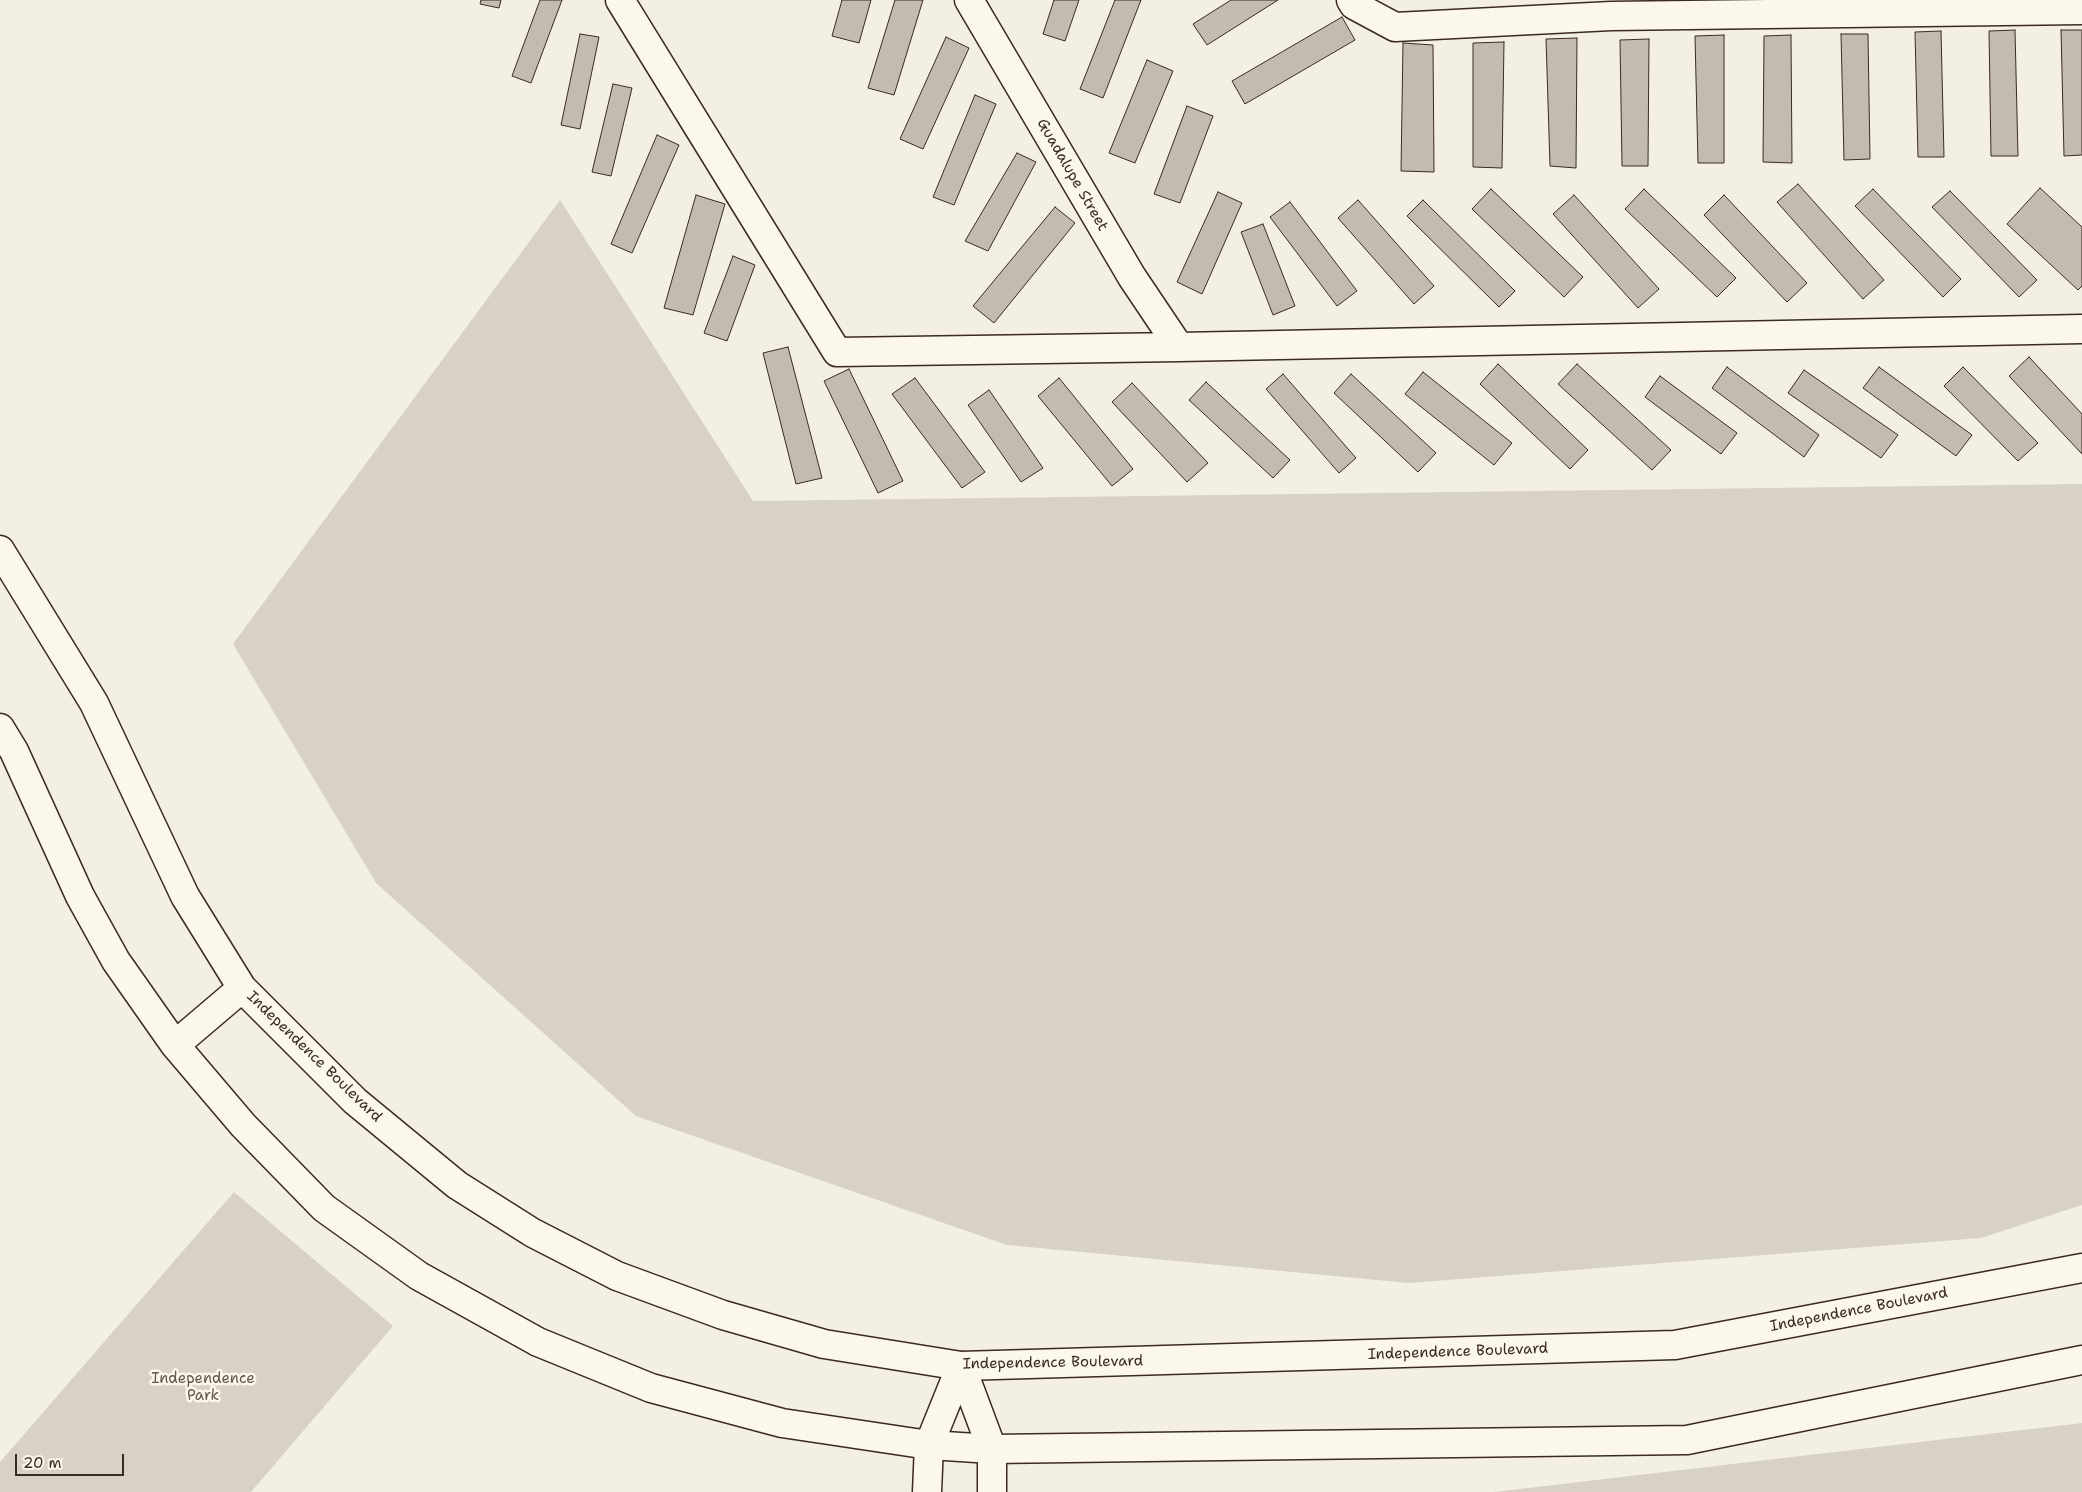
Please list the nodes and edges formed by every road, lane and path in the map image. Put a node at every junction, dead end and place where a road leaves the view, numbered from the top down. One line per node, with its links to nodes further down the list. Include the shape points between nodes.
1 (620, 0): 7 (main road, via 837,352)
2 (969, 0): 7 (main road, Guadalupe Street, via 1132,277)
3 (1351, 0): 4 (main road, via 1354,5 1395,27)
4 (1571, 9): 5 (main road)
5 (2082, 10)
6 (2082, 329): 7 (main road)
7 (1178, 347)
8 (0, 550): 10 (main road, Independence Boulevard, via 94,703 185,896)
9 (0, 728): 11 (main road, via 14,751 80,896 111,953)
10 (242, 988): 11 (main road); 14 (main road, Independence Boulevard, via 355,1101 457,1185 533,1233 617,1276 722,1315 824,1344)
11 (175, 1045): 15 (main road, via 243,1126 324,1208 419,1276 538,1342 651,1388 782,1423)
12 (2082, 1268): 14 (main road, Independence Boulevard, via 1675,1345)
13 (2082, 1360): 16 (main road, via 1687,1440)
14 (961, 1366): 15 (main road); 16 (main road)
15 (929, 1444): 16 (main road); 17 (main road)
16 (992, 1449): 18 (main road)
17 (927, 1492)
18 (992, 1492)

